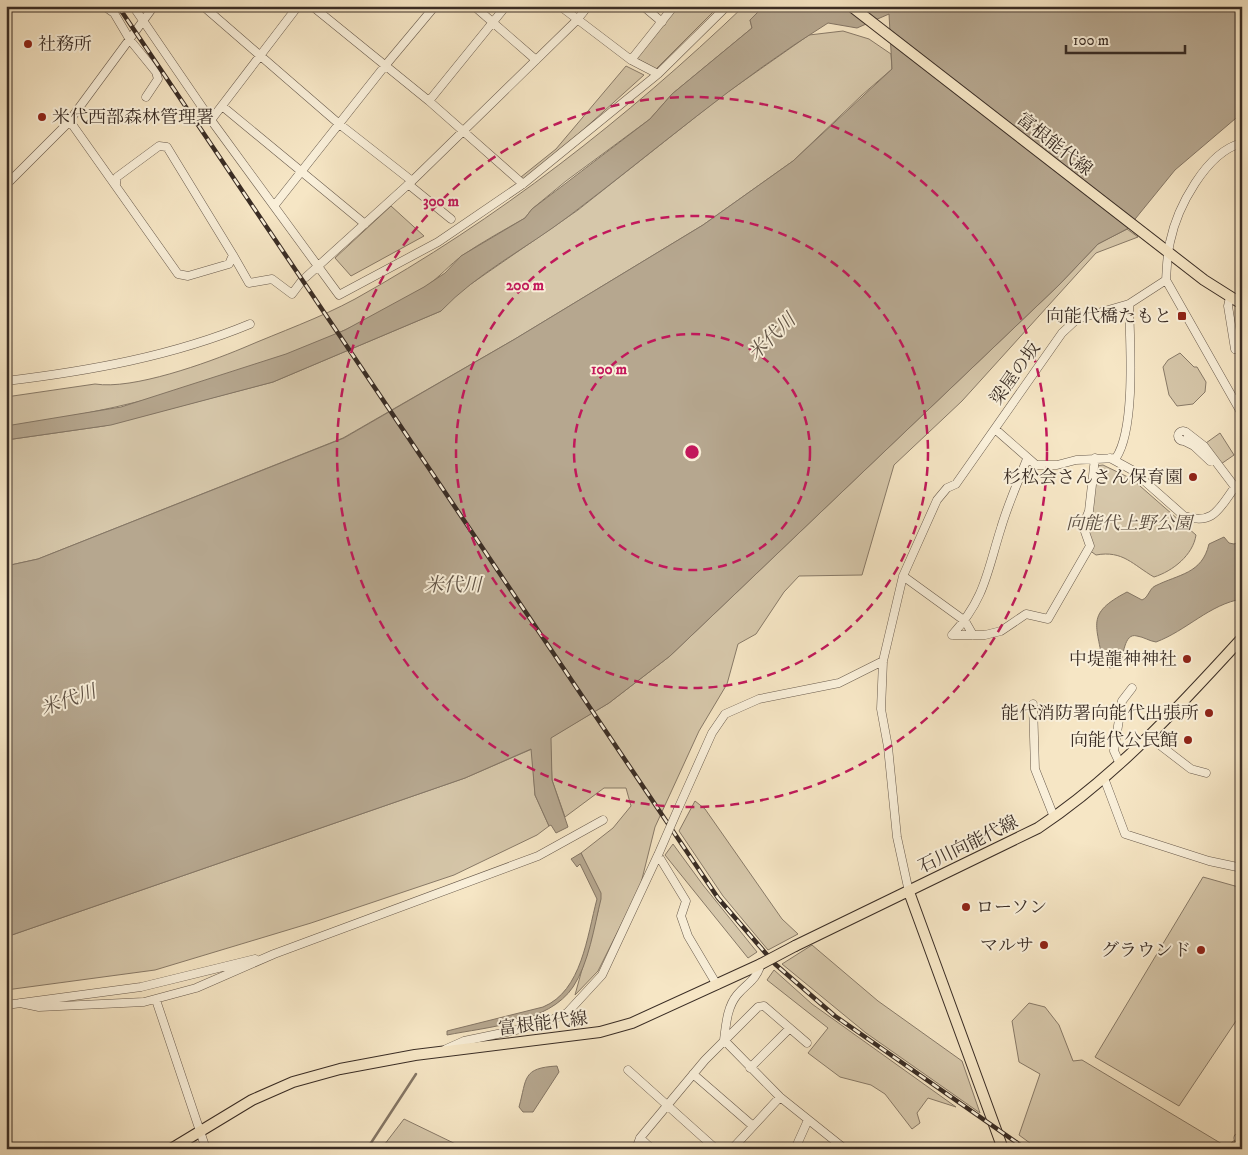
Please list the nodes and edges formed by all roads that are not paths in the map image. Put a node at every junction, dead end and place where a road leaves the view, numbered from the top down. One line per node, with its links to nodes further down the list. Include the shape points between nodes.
1 (104, 6): 20 (street, via 114,14)
2 (133, 6): 17 (street)
3 (154, 6): 17 (street)
4 (203, 6): 21 (street, via 255,49)
5 (298, 6): 21 (street)
6 (312, 6): 24 (street)
7 (474, 6): 18 (street)
8 (506, 6): 18 (street)
9 (560, 6): 16 (street)
10 (588, 6): 16 (street)
11 (643, 6): 19 (street)
12 (674, 6): 19 (street)
13 (727, 6): 25 (street)
14 (851, 6): 42 (main road, 富根能代線)
15 (430, 8): 24 (street)
16 (577, 20): 22 (street); 23 (street)
17 (143, 22): 20 (street); 30 (street)
18 (492, 22): 22 (street); 27 (street)
19 (662, 22): 23 (street)
20 (130, 40): 26 (street, via 158,79); 29 (street)
21 (259, 56): 28 (street); 31 (street)
22 (536, 60): 32 (street)
23 (631, 60): 25 (street)
24 (384, 66): 27 (street); 31 (street)
25 (658, 74): 37 (street)
26 (146, 97)
27 (429, 101): 32 (street)
28 (222, 106): 30 (street); 34 (street)
29 (70, 120): 36 (street); 38 (street)
30 (211, 120): 39 (street)
31 (338, 124): 34 (street); 35 (street)
32 (462, 131): 35 (street); 37 (street)
33 (1242, 143): 42 (street, via 1221,152 1195,182 1170,240)
34 (302, 171): 39 (street); 41 (street)
35 (410, 182): 40 (street); 41 (street)
36 (116, 184): 43 (street, via 178,274 188,276 229,264); 43 (street, via 117,176 160,146 167,147)
37 (522, 184): 44 (street, via 438,242 339,295)
38 (6, 186)
39 (274, 206): 44 (street)
40 (451, 219)
41 (365, 224): 44 (street)
42 (1168, 253): 45 (street); 46 (main road, 富根能代線)
43 (233, 255): 44 (street, via 249,283 272,279 292,294)
44 (318, 266)
45 (1166, 280): 47 (street, 梁屋の坂); 52 (street)
46 (1230, 297): 48 (main road, 富根能代線); 50 (street, via 1228,306)
47 (1130, 304): 53 (street, 梁屋の坂, via 1076,319 1044,357); 55 (street, via 1128,424 1121,450 1116,458)
48 (1242, 304)
49 (250, 324): 51 (street, via 214,339 144,358)
50 (1235, 349)
51 (6, 381)
52 (1242, 414)
53 (995, 429): 56 (street); 58 (street, 梁屋の坂, via 956,484 947,488 937,500)
54 (1095, 458): 55 (street); 56 (street, via 1057,465 1036,465); 60 (street, via 1089,511 1083,526 1090,546 1048,619 1026,614 1002,631)
55 (1110, 458): 57 (street, via 1132,470 1178,512 1192,519 1215,514)
56 (1027, 459): 59 (street, via 1001,527 985,586)
57 (1234, 489): 57 (street, via 1204,446 1186,432 1187,438 1182,440 1207,457)
58 (903, 576): 59 (street); 62 (street, 梁屋の坂)
59 (965, 621): 60 (street); 60 (street, via 952,635)
60 (973, 635)
61 (1242, 638): 65 (main road, 石川向能代線)
62 (883, 661): 71 (street, bridge, via 839,683 759,699 724,714 712,733); 73 (street, 梁屋の坂, via 881,709 897,838)
63 (1132, 688): 66 (street, via 1122,701 1114,751)
64 (1033, 704): 69 (street, via 1035,769)
65 (1148, 736): 66 (main road, 石川向能代線); 67 (street, via 1191,769)
66 (1120, 764): 68 (main road, 石川向能代線)
67 (1206, 773)
68 (1104, 778): 69 (main road, 石川向能代線); 72 (street, via 1125,834)
69 (1054, 817): 73 (main road, 石川向能代線)
70 (603, 820): 74 (street, via 553,849)
71 (658, 855): 76 (street, via 686,901 681,916 688,936); 83 (street, via 602,974 567,1013 540,1025 464,1041)
72 (1242, 868)
73 (909, 892): 75 (main road, 富根能代線, bridge); 101 (main road, 石川向能代線)
74 (274, 954): 77 (street, via 196,988); 78 (street, via 141,987)
75 (760, 964): 76 (main road, 富根能代線); 81 (street, via 757,977 736,995 728,1013)
76 (717, 985): 83 (main road, 富根能代線, via 632,1023 600,1032)
77 (156, 1000): 78 (street, via 39,1007); 91 (street)
78 (20, 1003): 79 (street)
79 (6, 1005)
80 (789, 1029): 81 (street, via 764,1006 758,1007); 82 (street); 84 (street)
81 (724, 1040): 84 (street); 86 (street)
82 (806, 1043)
83 (439, 1052): 91 (main road, 富根能代線, via 340,1069 293,1082 252,1100)
84 (750, 1068): 87 (street)
85 (628, 1070): 88 (street)
86 (693, 1074): 88 (street); 90 (street)
87 (780, 1097): 89 (street); 90 (street)
88 (667, 1105): 92 (street); 97 (street)
89 (808, 1120): 99 (street); 100 (street)
90 (753, 1126): 98 (street)
91 (200, 1130): 93 (main road, 富根能代線); 94 (street)
92 (640, 1138): 95 (street); 96 (street)
93 (171, 1149)
94 (206, 1149)
95 (636, 1149)
96 (652, 1149)
97 (716, 1149)
98 (732, 1149)
99 (795, 1149)
100 (845, 1149)
101 (1003, 1149)

